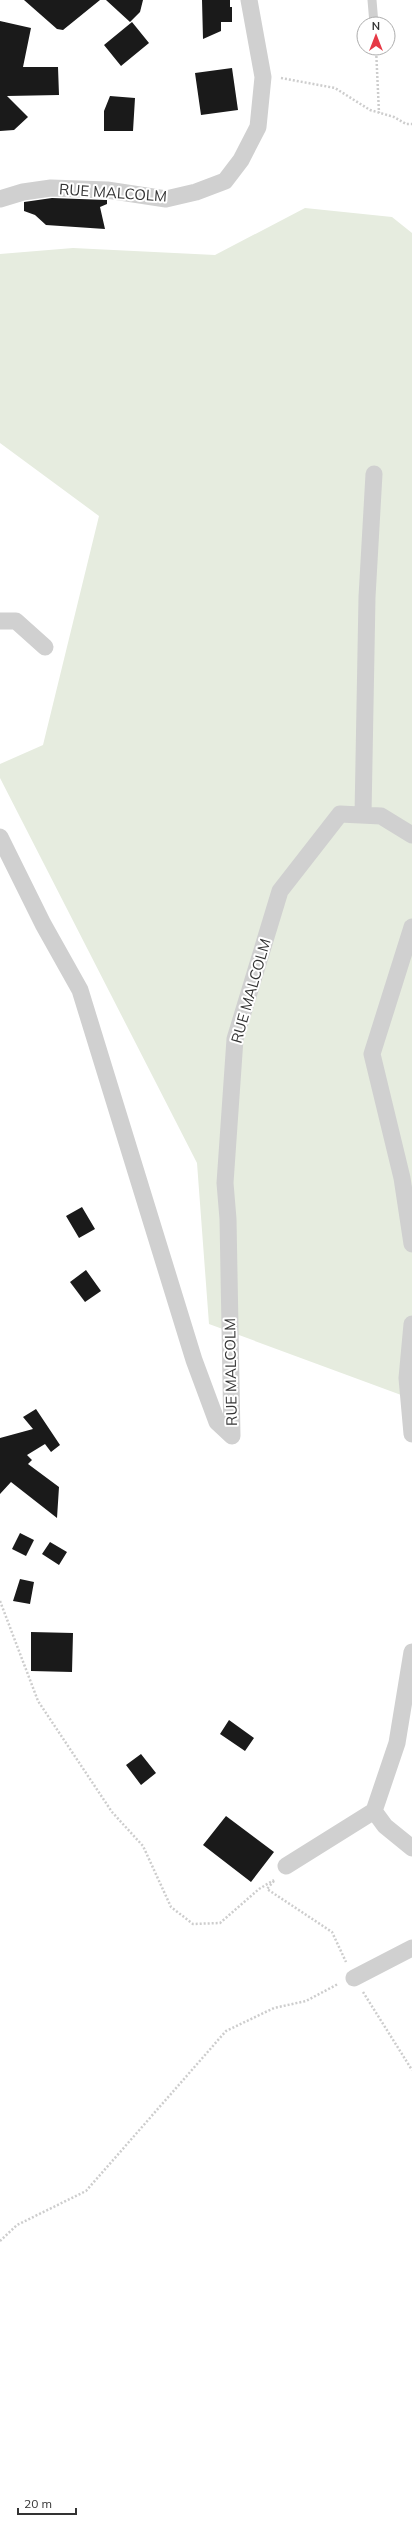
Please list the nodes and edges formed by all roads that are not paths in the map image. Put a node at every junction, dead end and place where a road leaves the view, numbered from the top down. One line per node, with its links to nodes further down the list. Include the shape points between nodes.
1 (249, 0): 4 (street, RUE MALCOLM, via 263,77 258,127 241,160 225,181 196,192 166,199 107,190 51,188)
2 (372, 0): 3 (lane)
3 (373, 16)
4 (0, 199)
5 (374, 474): 8 (street, via 367,597)
6 (0, 621): 7 (street, via 16,621)
7 (45, 647)
8 (363, 815): 9 (street, RUE MALCOLM, via 381,816); 10 (street, RUE MALCOLM, via 340,814 280,891 235,1039 225,1183 228,1219 232,1436 217,1422 194,1360 80,990 43,924)
9 (412, 835)
10 (0, 837)
11 (412, 927): 12 (street, via 372,1054 402,1178)
12 (412, 1244)
13 (412, 1324): 14 (street, via 407,1378)
14 (412, 1434)
15 (412, 1652): 16 (street, via 397,1743)
16 (374, 1811): 17 (street, via 385,1826); 18 (street)
17 (412, 1848)
18 (286, 1866)
19 (412, 1948): 20 (street)
20 (354, 1978)

